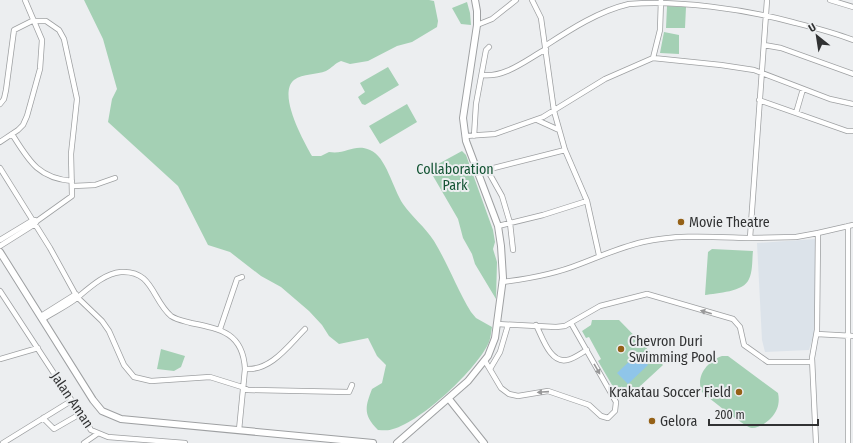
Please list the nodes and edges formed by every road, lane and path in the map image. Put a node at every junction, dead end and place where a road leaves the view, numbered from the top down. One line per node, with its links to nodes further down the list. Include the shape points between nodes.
1 (25, 0): 10 (street)
2 (475, 0): 11 (street)
3 (516, 0): 11 (street, via 492,19)
4 (532, 0): 15 (street, via 541,18)
5 (661, 0): 9 (street, via 724,6); 15 (street, via 629,4 607,12 572,28); 16 (street, via 660,30)
6 (767, 0): 9 (street)
7 (830, 0): 8 (street)
8 (853, 7)
9 (767, 14): 12 (street); 13 (street)
10 (32, 21): 22 (street, via 14,30 6,90); 29 (street, via 42,40 40,69 27,116 18,130); 38 (street, via 46,21 59,30 64,39 77,98 71,154)
11 (477, 25): 30 (street, via 463,111)
12 (853, 40)
13 (764, 45): 17 (street); 18 (street, via 781,48)
14 (489, 47): 19 (street, via 486,50)
15 (545, 48): 19 (street, via 510,70 488,76); 24 (street)
16 (653, 58): 17 (street, via 721,64); 24 (street, via 605,79)
17 (761, 73): 20 (street); 21 (street)
18 (853, 74)
19 (482, 75): 31 (street, via 476,104)
20 (803, 89): 23 (street); 25 (street)
21 (759, 100): 25 (street); 45 (street)
22 (0, 104)
23 (853, 104)
24 (554, 111): 26 (street); 27 (street)
25 (796, 113): 28 (street)
26 (537, 120): 27 (street); 31 (street, via 509,130)
27 (559, 130): 33 (street)
28 (853, 131)
29 (12, 134): 32 (street); 38 (street, via 28,160 40,172)
30 (465, 136): 31 (street); 36 (street)
31 (474, 136)
32 (0, 142)
33 (565, 150): 35 (street); 39 (street)
34 (0, 168): 40 (street)
35 (488, 171): 36 (street); 41 (street, via 502,196)
36 (478, 172): 42 (street)
37 (115, 178): 38 (street, via 95,185)
38 (73, 183): 40 (street, via 70,198)
39 (587, 200): 41 (street); 50 (street)
40 (35, 221): 46 (street); 47 (street); 54 (street)
41 (510, 223): 42 (street); 48 (street)
42 (498, 226): 52 (street)
43 (850, 226): 44 (street); 63 (street)
44 (818, 233): 45 (street, via 796,237); 62 (street)
45 (750, 238): 50 (street, via 706,236 663,239 638,243)
46 (0, 240)
47 (0, 246)
48 (513, 250)
49 (0, 252): 55 (street)
50 (599, 255): 52 (street, via 555,272)
51 (242, 277): 60 (street, via 237,279)
52 (502, 282): 57 (street)
53 (0, 291): 64 (street, Jalan Aman)
54 (77, 295): 55 (street); 60 (street, via 111,274 132,273 146,281 172,316 179,320); 72 (street, via 109,331 124,365 134,377 151,381 210,377)
55 (42, 317): 77 (street, via 93,400 108,415 121,419)
56 (571, 323): 59 (street, via 556,327); 65 (street); 68 (street, one-way to 56, via 768,362 744,345 740,327 733,319 647,294 600,306)
57 (497, 324): 58 (street); 67 (street, via 493,347)
58 (508, 325): 59 (street); 70 (street, via 500,352)
59 (536, 325): 65 (street, via 550,353 558,359 568,360)
60 (220, 329): 69 (street, via 240,346)
61 (304, 329): 69 (street, via 270,363)
62 (817, 334): 63 (street); 68 (street)
63 (850, 336): 87 (street)
64 (38, 348): 66 (street); 74 (street, Jalan Aman)
65 (586, 350): 70 (street, one-way to 70, via 616,402 616,411 608,418 601,416 589,405 548,391 518,396 509,394 501,388)
66 (0, 359)
67 (485, 361): 70 (street); 73 (street)
68 (812, 362): 86 (street)
69 (245, 369): 72 (street)
70 (490, 369)
71 (352, 385): 72 (street, via 349,392 266,391)
72 (242, 387): 77 (street)
73 (449, 399): 84 (street); 85 (street)
74 (71, 400): 75 (street, Jalan Aman); 76 (street)
75 (80, 414): 76 (street, via 54,429); 78 (street, Jalan Aman, via 89,428)
76 (43, 418): 80 (street)
77 (239, 430): 83 (street)
78 (97, 434): 79 (street, Jalan Aman); 81 (street)
79 (132, 441): 82 (street, Jalan Aman)
80 (4, 443)
81 (84, 443)
82 (185, 443)
83 (373, 443)
84 (398, 443)
85 (484, 443)
86 (816, 443)
87 (848, 443)

